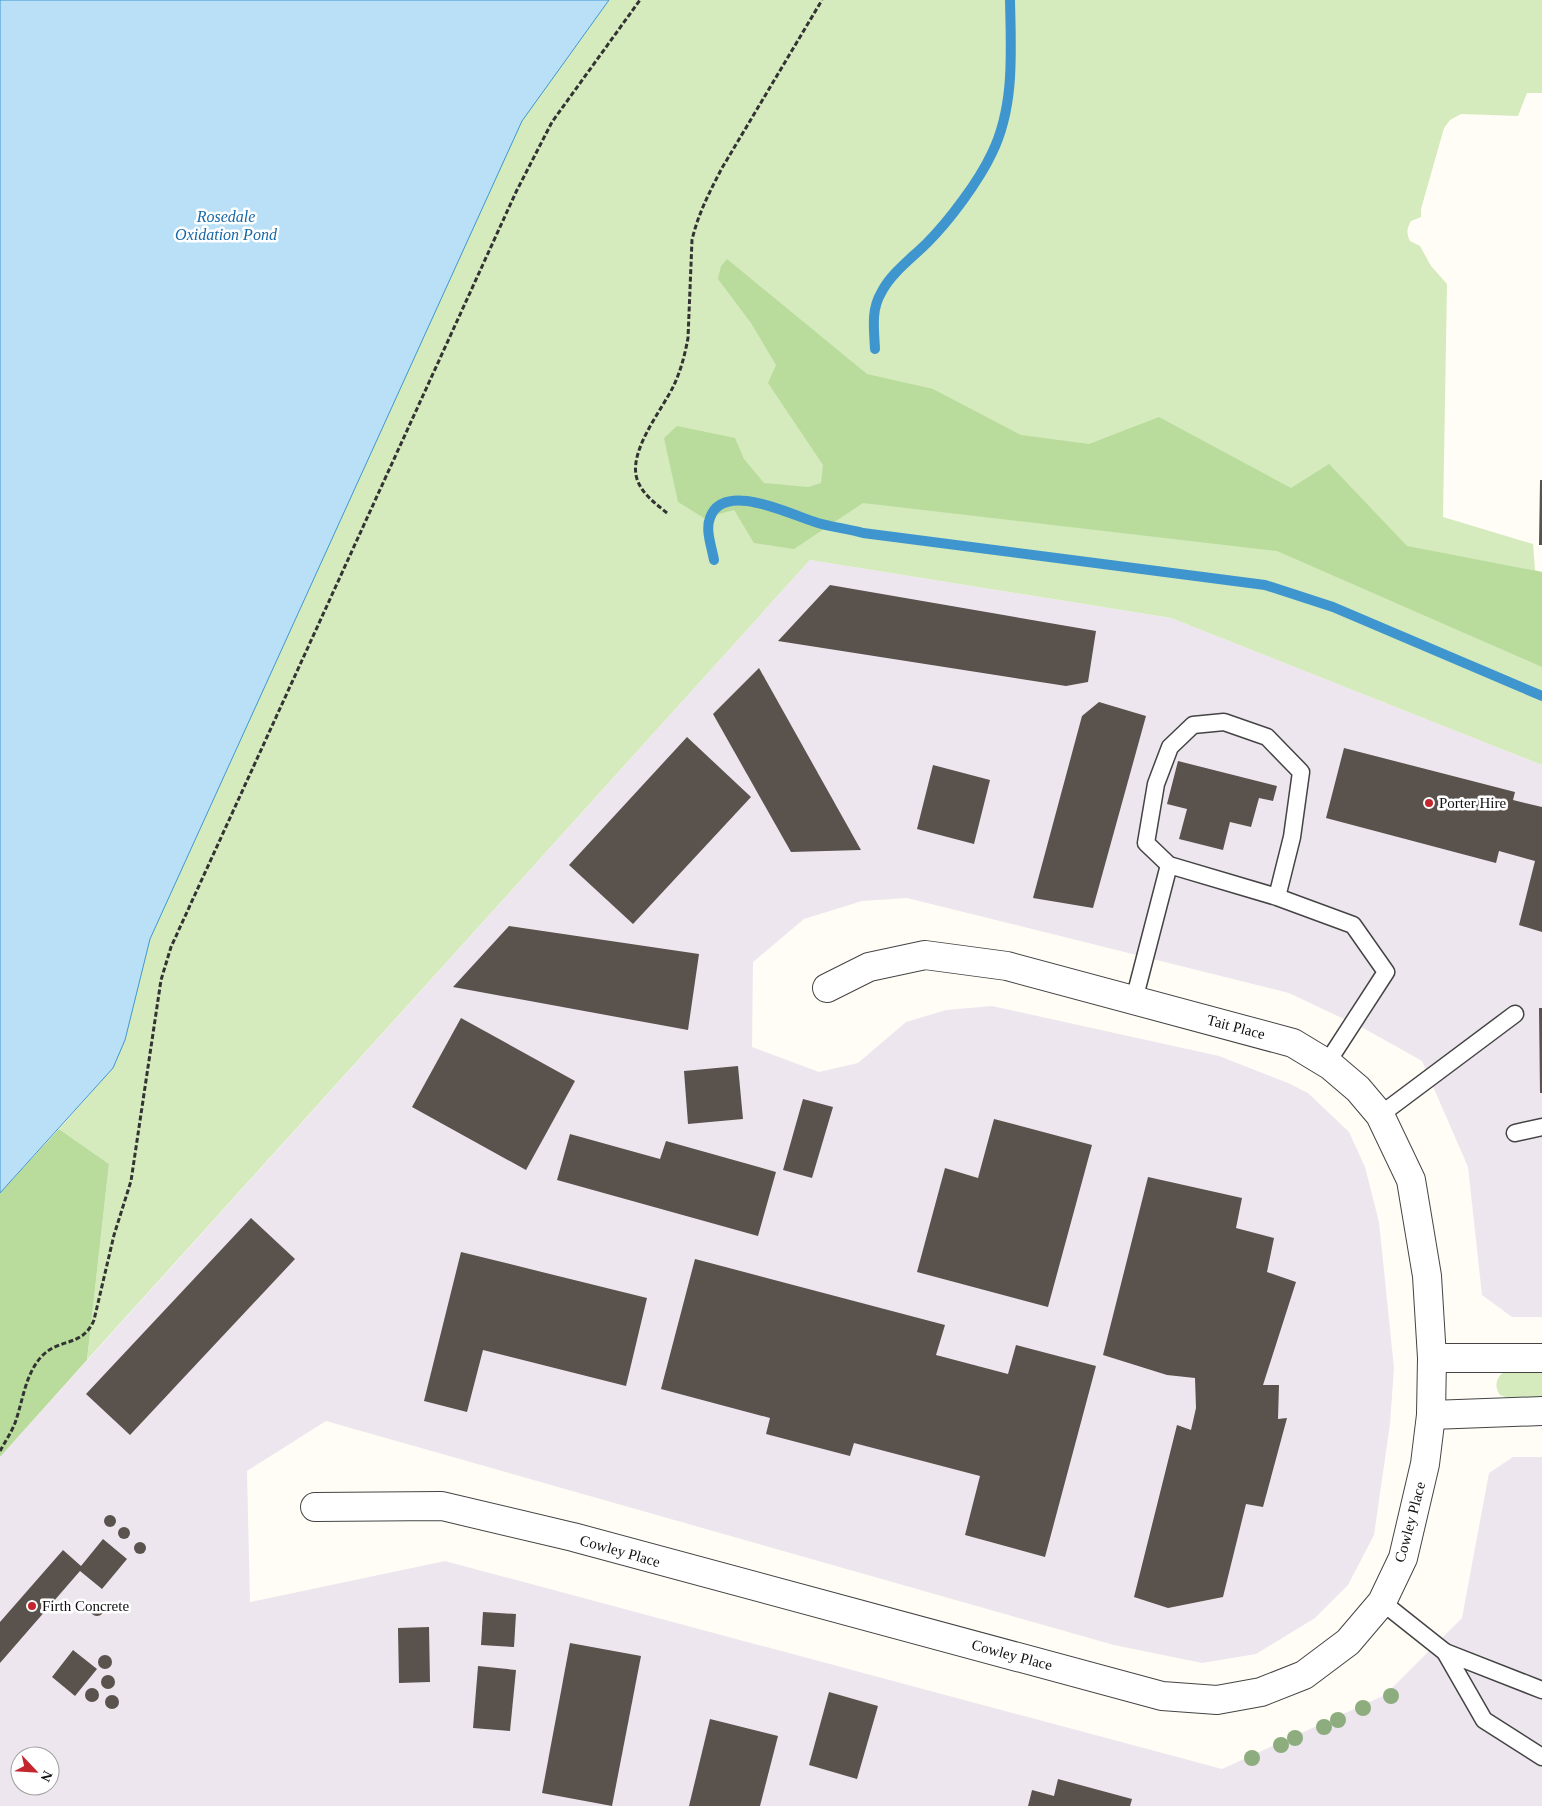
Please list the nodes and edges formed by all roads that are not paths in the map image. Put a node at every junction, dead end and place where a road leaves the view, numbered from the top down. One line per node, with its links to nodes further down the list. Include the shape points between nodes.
1 (1169, 865): 2 (lane); 2 (lane, via 1146,843 1156,784 1170,747 1193,725 1224,722 1267,737 1300,772 1292,837); 4 (lane)
2 (1278, 897): 6 (lane, via 1353,925 1386,972)
3 (826, 988): 4 (street, Tait Place, via 870,967 926,955 1008,966)
4 (1134, 1000): 6 (street, Tait Place, via 1293,1043)
5 (1515, 1014): 7 (lane)
6 (1327, 1063): 7 (street, Tait Place, via 1358,1089)
7 (1380, 1115): 10 (street, Tait Place, via 1411,1180 1428,1276)
8 (1542, 1127): 9 (lane)
9 (1515, 1133)
10 (1432, 1358): 11 (street); 13 (street, Cowley Place)
11 (1542, 1358)
12 (1542, 1411): 13 (street)
13 (1431, 1415): 15 (street, Cowley Place, via 1425,1464 1403,1558)
14 (316, 1507): 15 (street, Cowley Place, via 442,1506 573,1537 1162,1696 1218,1700 1260,1692 1304,1675 1348,1642)
15 (1382, 1602): 16 (lane)
16 (1445, 1652): 17 (lane); 18 (lane, via 1484,1720)
17 (1542, 1690)
18 (1542, 1757)

